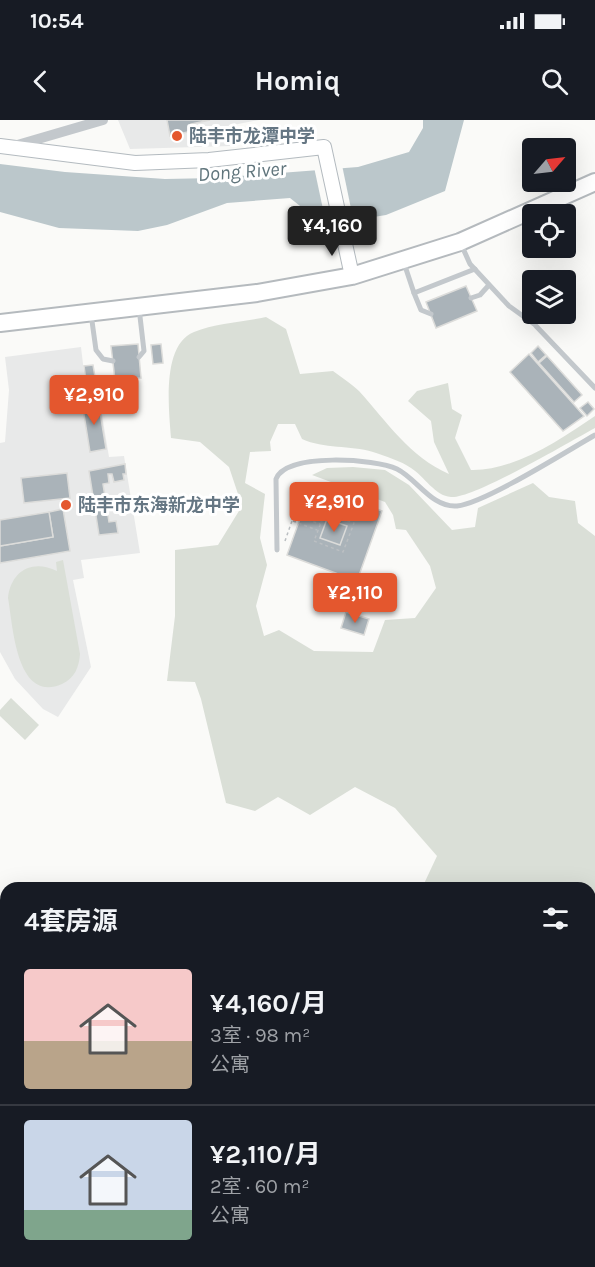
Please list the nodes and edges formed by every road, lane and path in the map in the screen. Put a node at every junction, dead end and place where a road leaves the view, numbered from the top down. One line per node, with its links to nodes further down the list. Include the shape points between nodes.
1 (103, 120): 2 (street)
2 (4, 147): 7 (street, via 135,163 209,160 324,147)
3 (595, 182): 4 (main road)
4 (460, 242): 5 (main road); 6 (lane)
5 (403, 261): 7 (main road); 9 (lane)
6 (475, 269): 8 (lane); 9 (lane)
7 (352, 276): 11 (main road, via 257,293)
8 (489, 285): 10 (lane); 17 (lane, via 535,325)
9 (414, 292): 13 (lane, via 421,310)
10 (471, 298)
11 (139, 306): 12 (main road); 15 (lane, via 144,353)
12 (91, 311): 14 (main road); 16 (lane, via 97,352 103,359)
13 (431, 314)
14 (0, 323)
15 (139, 357)
16 (113, 361)
17 (595, 388)
18 (595, 435): 22 (lane, via 490,493 458,506 438,502 409,476 376,462 338,460 294,466 276,480)
19 (292, 521): 20 (path, via 294,515); 21 (path); 22 (path, via 283,547)
20 (320, 524): 21 (path); 21 (path, via 325,512 354,523 344,552 314,541)
21 (318, 530)
22 (277, 549)

